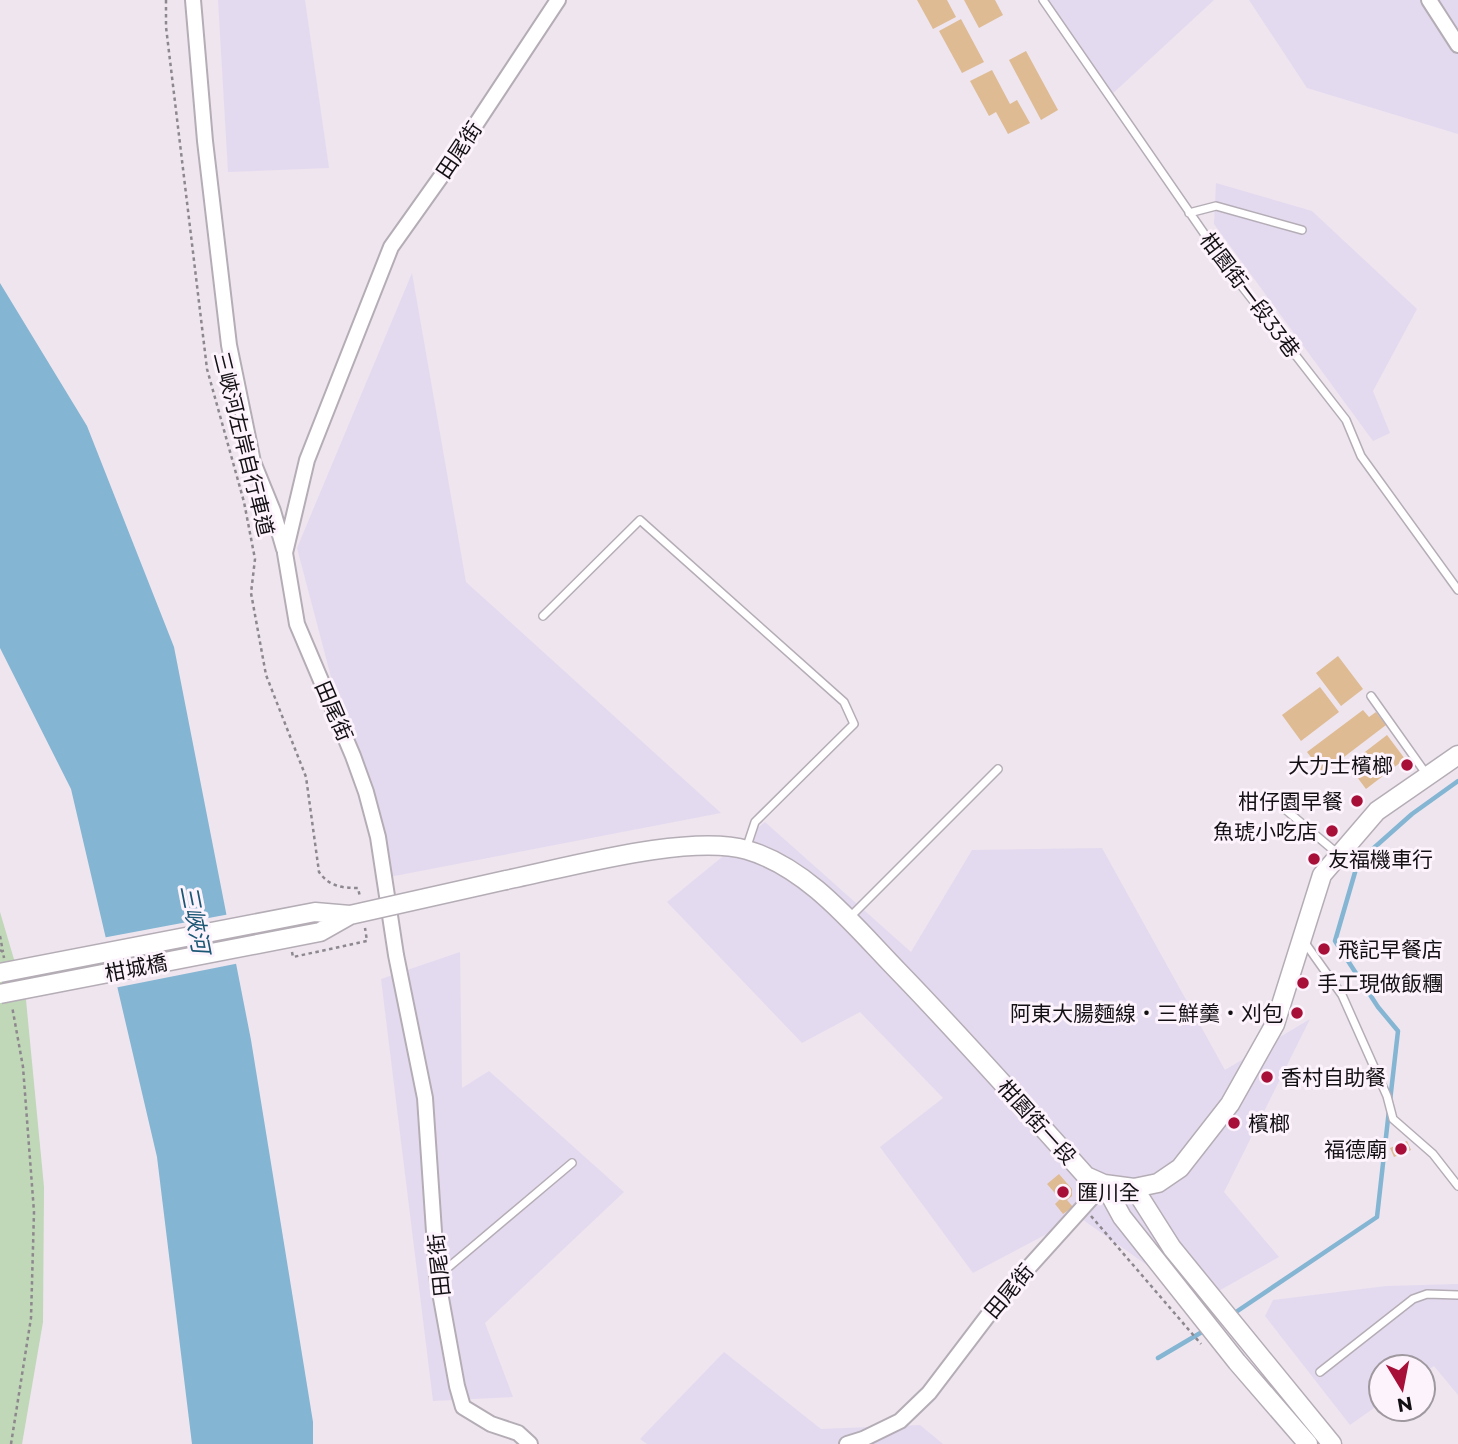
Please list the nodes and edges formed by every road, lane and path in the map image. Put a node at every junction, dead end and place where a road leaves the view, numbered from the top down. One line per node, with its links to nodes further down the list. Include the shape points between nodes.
1 (166, 0): 20 (path, 三峽河左岸自行車道, via 207,369 244,502 254,559 251,593 266,675 306,777 319,872 342,888 358,888)
2 (193, 0): 9 (street, via 229,345 253,462)
3 (558, 0): 9 (street, 田尾街, via 391,247 307,460)
4 (1043, 0): 7 (lane, 柑園街一段33巷)
5 (1429, 0): 6 (street)
6 (1458, 45)
7 (1189, 213): 8 (lane, via 1216,206); 10 (lane, 柑園街一段33巷, via 1346,420 1361,456)
8 (1302, 230)
9 (285, 553): 34 (street, 田尾街, via 297,624 353,756 377,837 425,1098)
10 (1458, 590)
11 (544, 616): 17 (lane, via 640,520 844,702 854,724 755,822)
12 (1371, 696): 15 (lane)
13 (1458, 755): 15 (street, 柑園街一段)
14 (998, 769): 21 (lane)
15 (1427, 775): 18 (street, 柑園街一段, via 1377,811)
16 (1286, 810): 18 (lane)
17 (746, 849): 19 (street, 柑園街一段, via 719,846 650,851); 21 (street, 柑園街一段, via 803,880)
18 (1338, 854): 24 (street, 柑園街一段, via 1322,875)
19 (506, 880): 20 (street, 柑城橋, bridge)
20 (355, 908): 27 (street, 柑城橋, bridge); 28 (street, 柑城橋, bridge, via 320,932)
21 (847, 919): 30 (street, 柑園街一段, via 1086,1176)
22 (365, 928): 25 (path, via 368,941 293,957)
23 (0, 936): 26 (path)
24 (1303, 940): 31 (lane, via 1342,995 1393,1119 1433,1154); 32 (street, 柑園街一段, via 1275,1024 1230,1104 1180,1168 1158,1183)
25 (292, 950)
26 (1, 951): 27 (path)
27 (3, 969)
28 (6, 1000): 38 (path, via 23,1067 34,1212 31,1318)
29 (572, 1163): 34 (lane)
30 (1104, 1184): 32 (street, 柑園街一段); 33 (street, 田尾街); 41 (street, via 1122,1217)
31 (1458, 1186)
32 (1134, 1188): 42 (street, via 1172,1248)
33 (1083, 1207): 36 (path); 40 (street, 田尾街, via 1002,1297 929,1394 900,1421)
34 (437, 1276): 39 (street, 田尾街, via 463,1407 518,1433)
35 (1458, 1295): 37 (lane, via 1427,1294 1413,1299)
36 (1206, 1349)
37 (1320, 1372)
38 (11, 1444)
39 (530, 1444)
40 (846, 1444)
41 (1308, 1444)
42 (1332, 1444)

